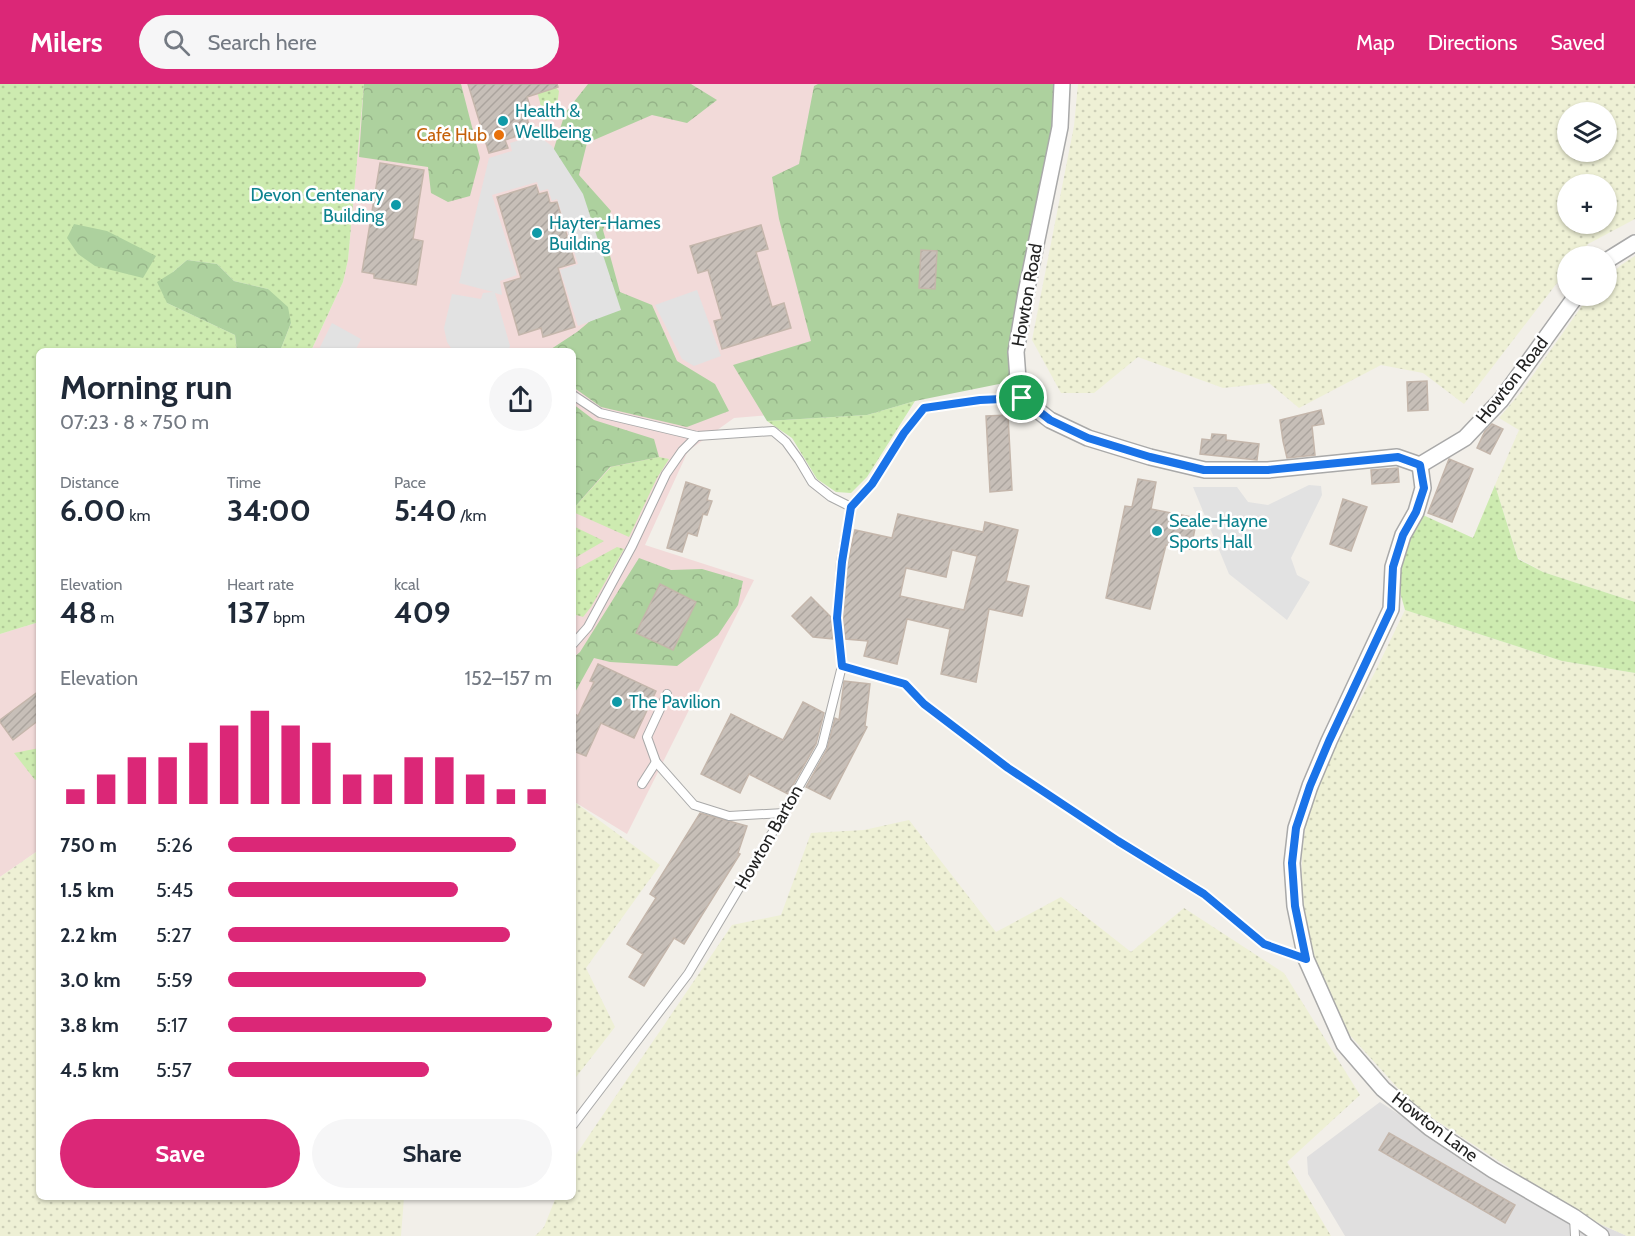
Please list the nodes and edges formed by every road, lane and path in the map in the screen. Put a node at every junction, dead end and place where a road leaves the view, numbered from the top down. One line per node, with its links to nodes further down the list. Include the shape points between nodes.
1 (1062, 84): 6 (street, Howton Road, via 1060,127 1016,352)
2 (1635, 243): 3 (street)
3 (1617, 254)
4 (1569, 306): 8 (street, Howton Road, via 1501,400 1465,438)
5 (576, 397): 7 (lane, via 600,413)
6 (1022, 398): 8 (street, via 1050,420 1088,438 1204,470 1268,470 1398,457); 9 (lane, via 924,408 872,484)
7 (697, 436): 9 (lane, via 773,431 800,460 812,482); 10 (lane, via 666,474 632,546 588,627)
8 (1420, 465): 16 (street, Howton Lane, via 1424,488 1393,567 1391,609 1325,750 1296,828 1292,863 1295,906)
9 (851, 507): 11 (lane, Howton Barton, via 837,618)
10 (576, 641)
11 (842, 666): 15 (lane, Howton Barton, via 822,746); 16 (lane, via 905,684 924,704 1008,768 1204,894 1264,944)
12 (667, 693): 13 (lane, via 647,737)
13 (656, 762): 14 (lane); 15 (lane, via 694,806 729,816)
14 (642, 784)
15 (784, 813): 17 (lane, Howton Barton, via 688,974)
16 (1306, 959): 18 (street, Howton Lane, via 1344,1044 1383,1089 1430,1128 1493,1170)
17 (576, 1121)
18 (1574, 1216): 19 (lane); 20 (street, Howton Lane)
19 (1575, 1236)
20 (1601, 1236)

